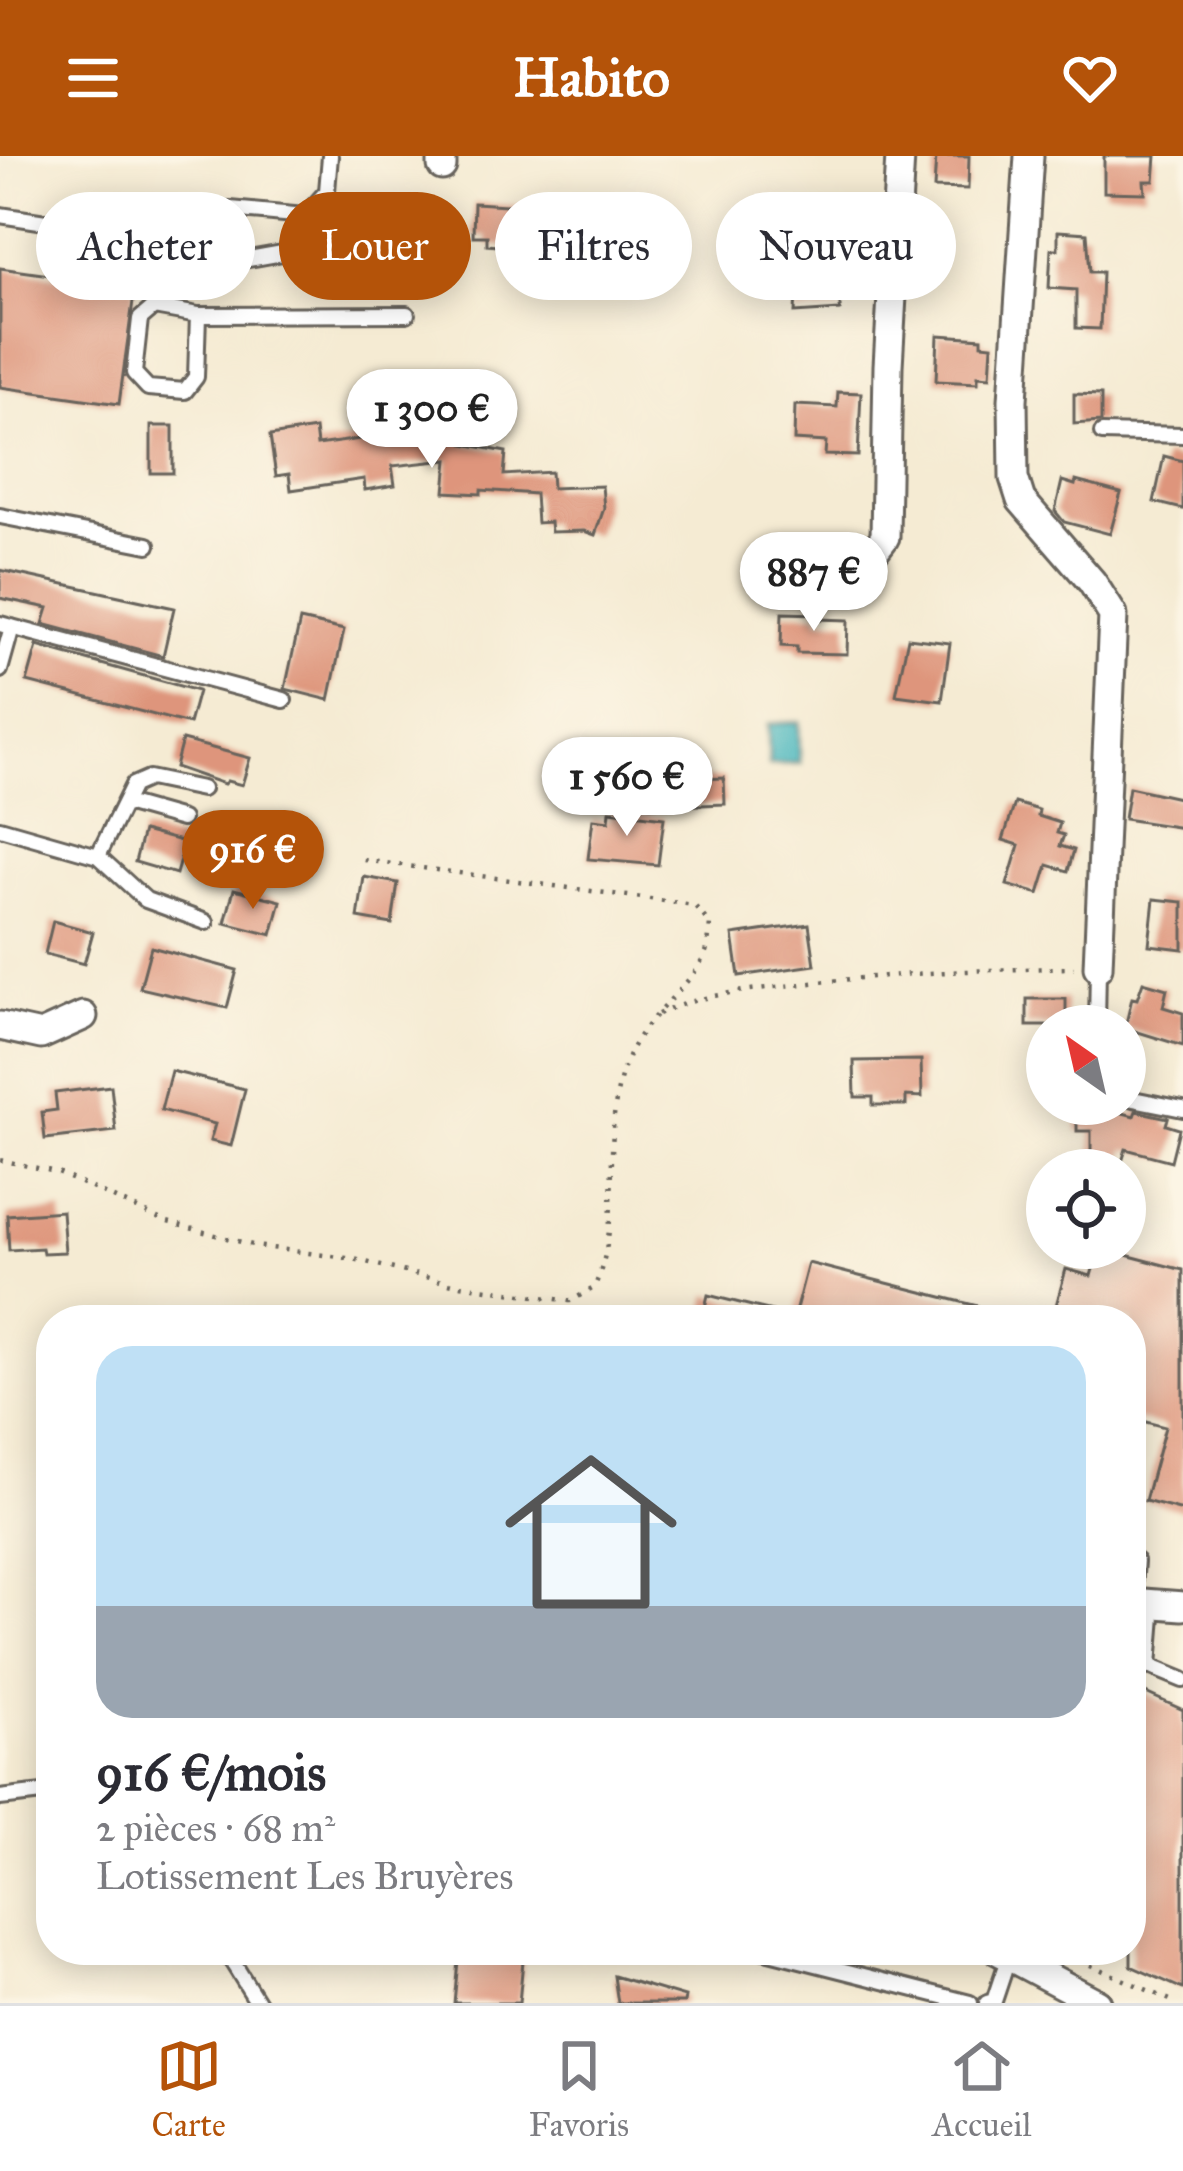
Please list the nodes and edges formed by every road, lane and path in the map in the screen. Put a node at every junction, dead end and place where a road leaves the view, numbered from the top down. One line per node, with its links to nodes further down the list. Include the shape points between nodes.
1 (330, 156): 4 (lane)
2 (900, 156): 15 (street, via 885,537 872,554)
3 (1029, 156): 26 (street, via 1014,478 1021,500 1113,615)
4 (326, 192)
5 (279, 214): 6 (lane, via 230,209 163,240)
6 (0, 215)
7 (279, 253): 8 (lane, via 170,273 157,283)
8 (154, 307): 10 (lane); 10 (lane, via 140,320 134,373 148,388 184,391 196,377)
9 (407, 314): 10 (lane)
10 (199, 315)
11 (1102, 433): 12 (lane)
12 (1183, 434)
13 (0, 516): 14 (lane)
14 (148, 545)
15 (787, 554)
16 (6, 626): 17 (lane); 18 (lane)
17 (0, 670)
18 (284, 700)
19 (202, 789): 20 (lane, via 149,778 133,785)
20 (125, 803): 21 (lane); 23 (lane)
21 (182, 819)
22 (0, 828): 23 (lane)
23 (98, 856): 25 (lane, via 146,900)
24 (356, 859): 29 (path, via 694,905 710,924 706,952)
25 (206, 922)
26 (1098, 967): 27 (lane); 29 (path, via 836,980 740,991)
27 (1097, 1005)
28 (82, 1016): 30 (street, via 41,1036)
29 (650, 1017): 33 (path, via 627,1058 616,1103 602,1272 594,1288 571,1301 256,1246 164,1221 56,1172)
30 (0, 1026)
31 (1146, 1102): 32 (lane)
32 (1183, 1109)
33 (0, 1160)
34 (1150, 1604): 35 (lane)
35 (1149, 1666): 36 (lane); 37 (lane)
36 (1146, 1667)
37 (1183, 1680)
38 (36, 1794): 39 (lane)
39 (0, 1798)
40 (234, 1965): 45 (lane)
41 (820, 1965): 46 (lane)
42 (1002, 1965): 47 (lane, via 1000,1990)
43 (1026, 1965): 48 (street)
44 (1091, 1965): 49 (path)
45 (258, 2003)
46 (970, 2003)
47 (987, 2003)
48 (1097, 2003)
49 (1177, 2003)

